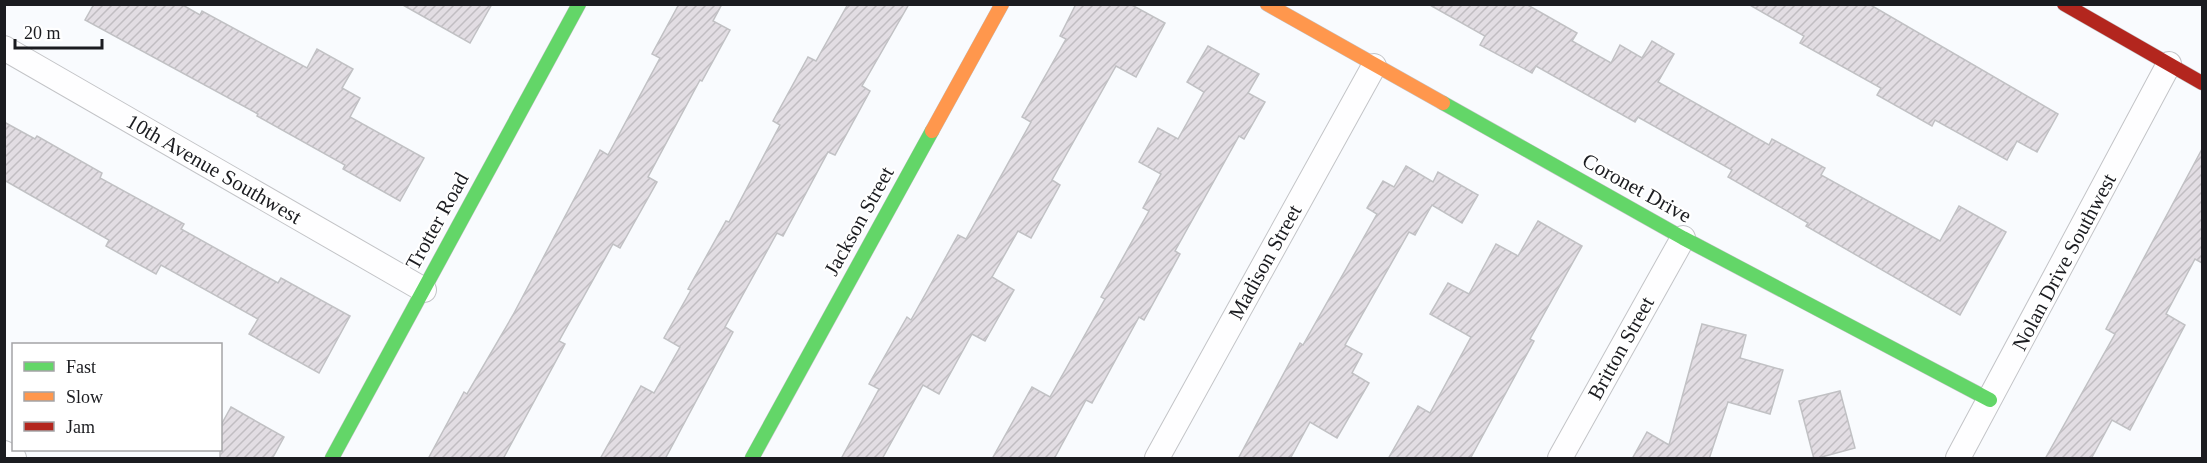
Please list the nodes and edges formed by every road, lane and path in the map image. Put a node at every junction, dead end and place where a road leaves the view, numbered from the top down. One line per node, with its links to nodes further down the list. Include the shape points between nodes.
1 (579, 4): 10 (street, Trotter Road)
2 (1002, 4): 15 (street, Jackson Street)
3 (1267, 4): 7 (street, Coronet Drive)
4 (2064, 4): 6 (street)
5 (4, 48): 10 (street, 10th Avenue Southwest)
6 (2169, 64): 8 (street); 11 (street, Nolan Drive Southwest)
7 (1374, 66): 9 (street, Coronet Drive); 16 (street, Madison Street)
8 (2202, 83)
9 (1683, 238): 11 (street, Coronet Drive); 17 (street, Britton Street)
10 (424, 290): 14 (street, Trotter Road)
11 (1990, 400): 18 (street, Nolan Drive Southwest)
12 (4, 453): 13 (street)
13 (14, 459)
14 (332, 459)
15 (752, 459)
16 (1157, 459)
17 (1560, 459)
18 (1958, 459)

